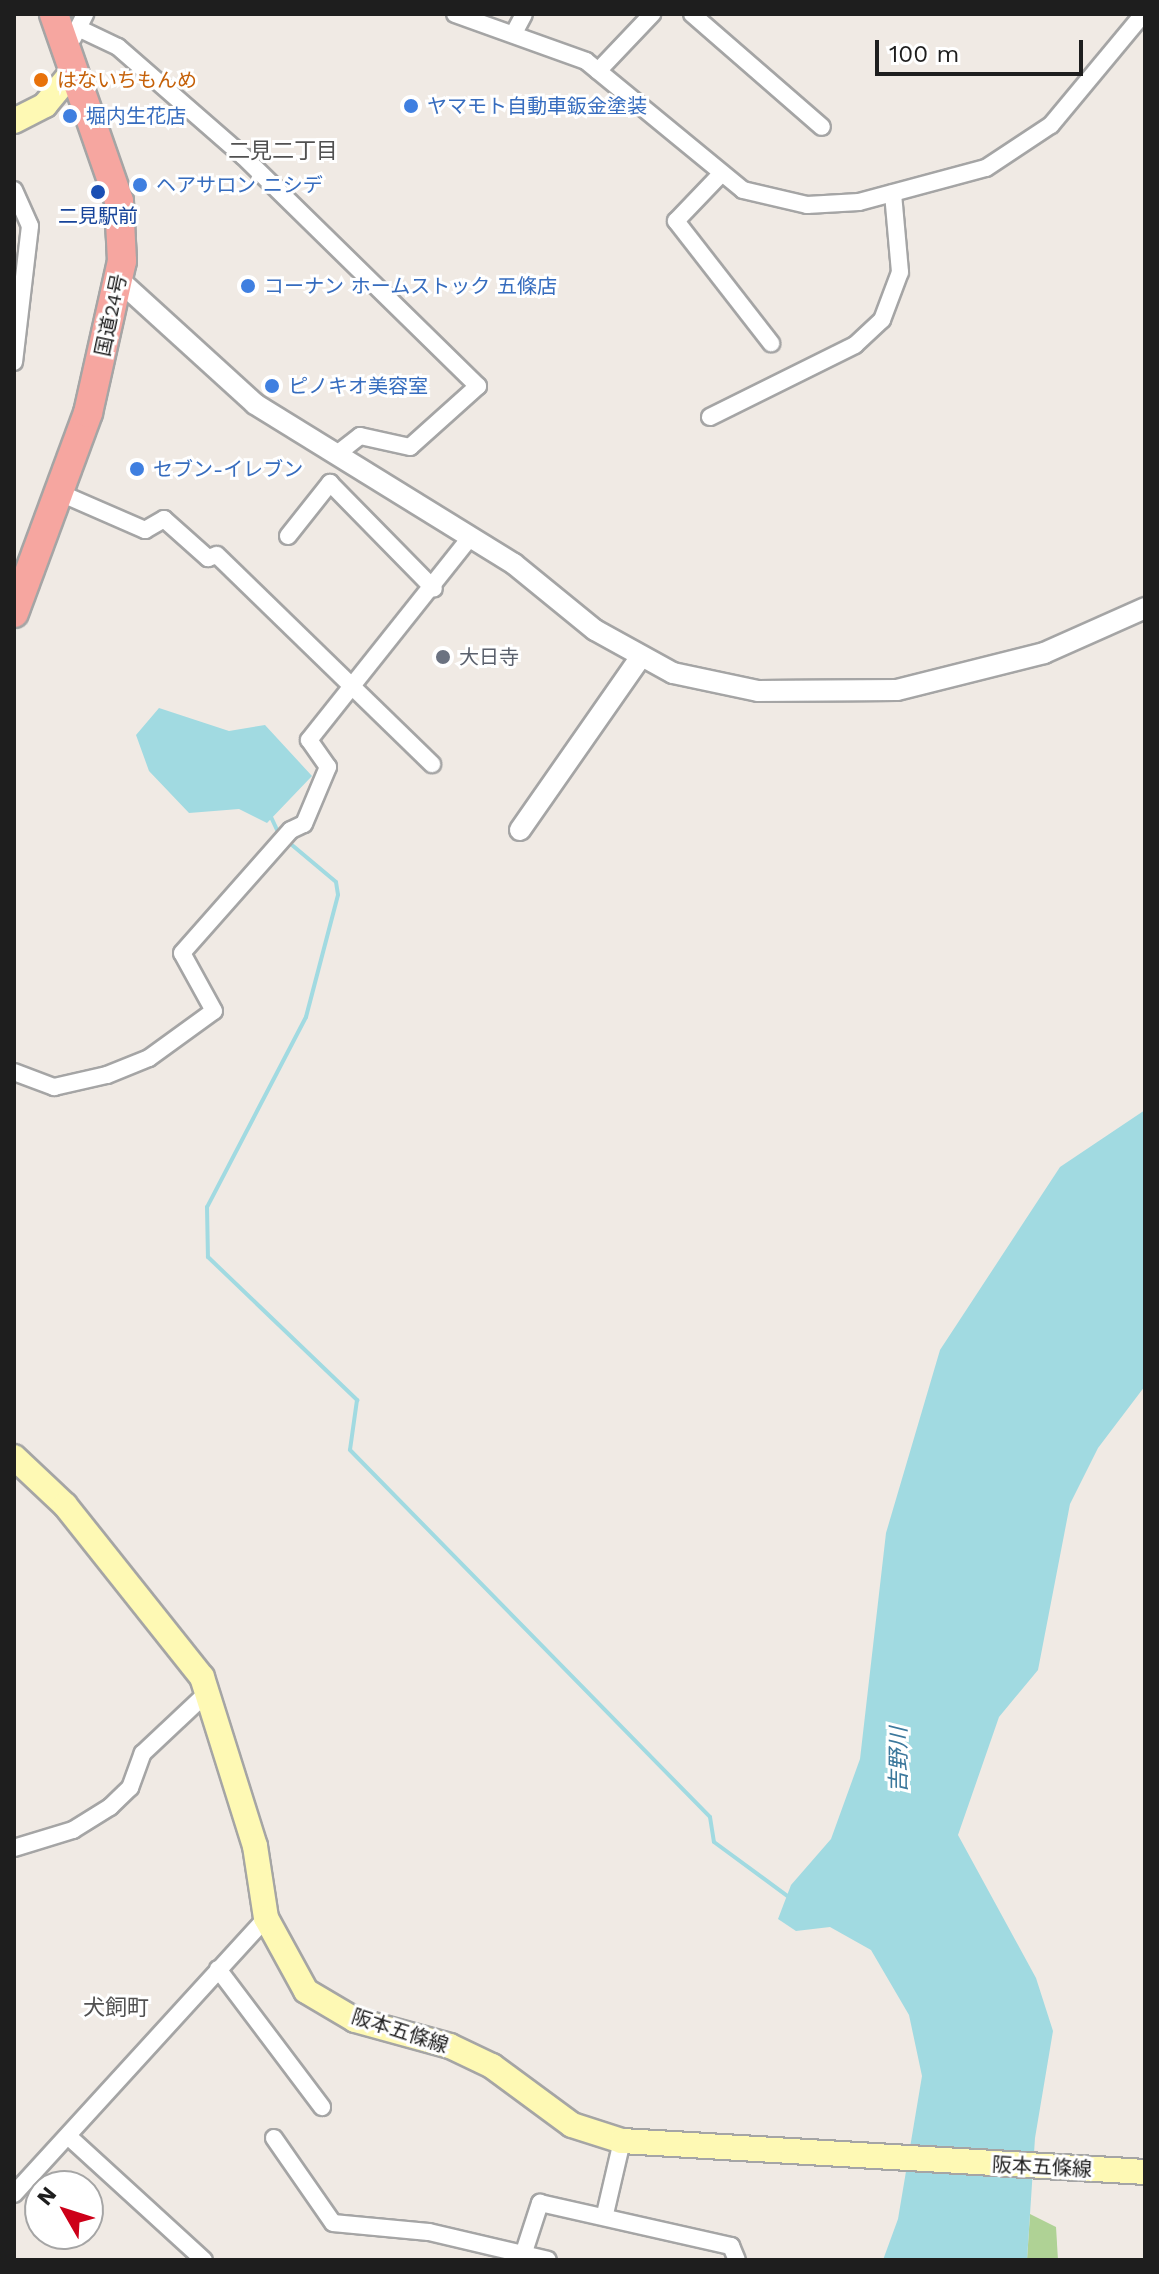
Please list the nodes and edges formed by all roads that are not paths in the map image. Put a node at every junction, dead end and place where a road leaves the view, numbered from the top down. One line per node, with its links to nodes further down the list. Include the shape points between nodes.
1 (455, 14): 6 (street)
2 (524, 14): 6 (street)
3 (652, 14): 8 (street)
4 (692, 14): 10 (street)
5 (1143, 14): 13 (street, via 1032,142 986,168)
6 (514, 33): 8 (street)
7 (72, 35): 9 (main road, via 45,105); 14 (highway, 国道24号, via 119,201); 18 (street, via 118,47 243,156 478,386 410,447 360,436)
8 (598, 71): 11 (street)
9 (14, 121)
10 (822, 127)
11 (721, 174): 13 (street, via 743,190 807,205); 15 (street, via 676,221)
12 (14, 190): 16 (street, via 30,226)
13 (893, 193): 17 (street, via 900,272 882,320 855,345)
14 (120, 281): 18 (street, via 255,404); 19 (highway, 国道24号)
15 (771, 343)
16 (14, 362)
17 (710, 417)
18 (336, 455): 21 (street)
19 (60, 493): 24 (highway, 国道24号); 26 (street, via 145,530 164,519 208,558 217,555)
20 (288, 536): 22 (street, via 330,483)
21 (469, 539): 22 (street); 25 (street)
22 (434, 589): 26 (street)
23 (1145, 608): 25 (street, via 1044,653 897,690 758,691)
24 (14, 613)
25 (640, 658): 28 (street)
26 (357, 687): 27 (street); 29 (street, via 309,740 328,767 324,787 304,824 285,836 182,953 214,1011 149,1058 107,1075 54,1087)
27 (432, 764)
28 (520, 830)
29 (14, 1072)
30 (14, 1457): 31 (main road, 阪本五條線, via 65,1505 166,1628)
31 (207, 1693): 32 (street, via 143,1753 130,1788 110,1807 73,1830); 33 (main road, 阪本五條線, via 255,1846)
32 (14, 1848)
33 (266, 1918): 34 (street); 38 (main road, 阪本五條線, via 306,1991 355,2020 450,2046 492,2066 572,2125)
34 (218, 1969): 35 (street); 36 (street)
35 (322, 2107)
36 (68, 2136): 40 (street); 43 (street)
37 (274, 2138): 42 (street, via 333,2223)
38 (622, 2141): 39 (main road, 阪本五條線); 41 (street)
39 (1145, 2172)
40 (14, 2194)
41 (605, 2214): 42 (street, via 540,2203); 45 (street, via 731,2246)
42 (524, 2252): 44 (street)
43 (204, 2260)
44 (548, 2260)
45 (737, 2260)

